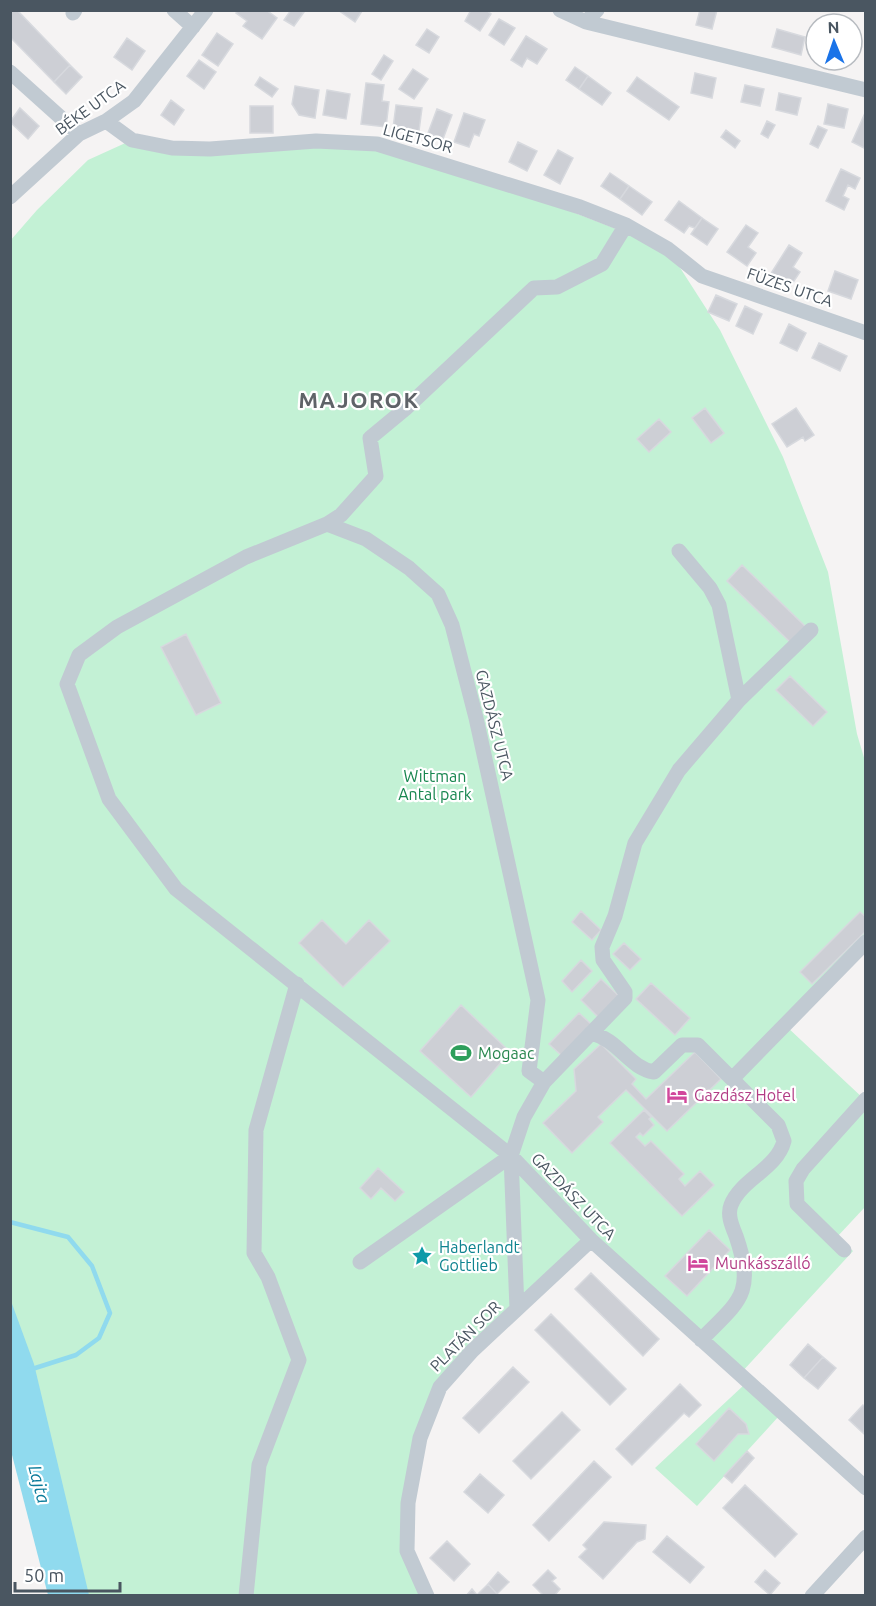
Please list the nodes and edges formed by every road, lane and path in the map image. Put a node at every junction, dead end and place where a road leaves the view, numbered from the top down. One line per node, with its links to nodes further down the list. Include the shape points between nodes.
1 (174, 10): 5 (street)
2 (206, 10): 5 (street, BÉKE UTCA)
3 (560, 10): 4 (street)
4 (591, 16): 7 (street)
5 (193, 27): 8 (street, BÉKE UTCA, via 134,101)
6 (10, 72): 9 (street)
7 (866, 90)
8 (106, 121): 9 (street, BÉKE UTCA); 11 (street, LIGETSOR, via 132,140 172,148 316,141 377,144 547,196)
9 (79, 134): 10 (street, BÉKE UTCA)
10 (10, 197)
11 (626, 225): 12 (street, LIGETSOR, via 668,249); 14 (street, via 602,264 558,287 534,288 370,438 376,476 341,515)
12 (702, 276): 13 (street, FÜZES UTCA)
13 (866, 333)
14 (327, 524): 19 (street, via 246,557 117,627 79,655 67,684 109,799 176,889); 22 (street, GAZDÁSZ UTCA, via 366,538 409,568 438,594 452,625 538,1000 530,1071)
15 (678, 551): 17 (street, via 710,588 719,605)
16 (811, 630): 17 (street)
17 (739, 700): 20 (street, via 679,770 635,843 615,916 602,947 603,960 625,998)
18 (866, 942): 21 (street)
19 (297, 984): 24 (street); 32 (street, via 256,1130 254,1253 268,1277 299,1360 259,1465)
20 (591, 1033): 21 (street, via 606,1036 643,1070 654,1072 682,1046 698,1045); 22 (street)
21 (732, 1079): 29 (street, via 778,1125 784,1141 776,1157 734,1199 730,1216 742,1255 745,1286 737,1304)
22 (544, 1082): 24 (street, GAZDÁSZ UTCA, via 524,1117)
23 (866, 1099): 26 (street, via 803,1168 796,1181 797,1204)
24 (511, 1156): 25 (street, GAZDÁSZ UTCA); 27 (street); 28 (street)
25 (591, 1240): 28 (street, PLATÁN SOR); 29 (street, GAZDÁSZ UTCA)
26 (844, 1250)
27 (360, 1262)
28 (517, 1309): 33 (street, PLATÁN SOR, via 440,1387 420,1438 408,1503 406,1551)
29 (701, 1340): 30 (street, GAZDÁSZ UTCA)
30 (866, 1488)
31 (866, 1536): 34 (street)
32 (246, 1596)
33 (427, 1596)
34 (812, 1596)

